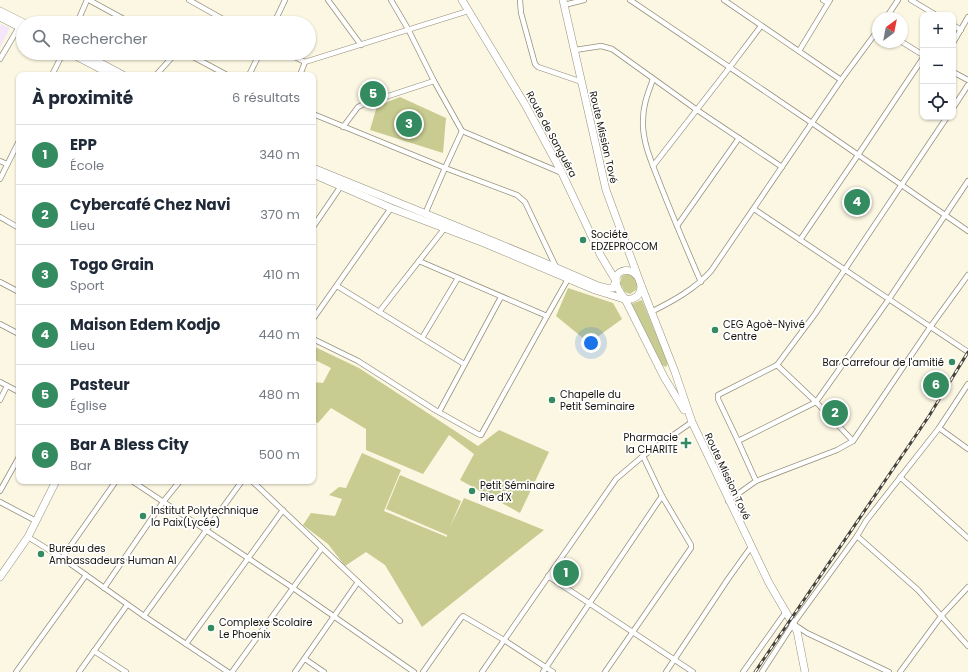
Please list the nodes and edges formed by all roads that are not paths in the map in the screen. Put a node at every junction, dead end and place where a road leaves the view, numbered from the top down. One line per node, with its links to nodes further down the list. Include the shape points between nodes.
1 (88, 0): 20 (street); 21 (street)
2 (188, 0): 22 (street)
3 (285, 0): 23 (street)
4 (328, 0): 35 (street)
5 (391, 0): 30 (street)
6 (462, 0): 17 (street, Route de Sanguéra)
7 (520, 0): 65 (street, via 535,64)
8 (584, 0): 15 (street)
9 (630, 0): 52 (street)
10 (724, 0): 28 (street)
11 (822, 0): 14 (street)
12 (898, 0): 18 (street)
13 (910, 0): 19 (street)
14 (829, 2): 38 (street)
15 (564, 3): 37 (street, Route Mission Tové)
16 (0, 11): 26 (street)
17 (468, 11): 30 (street); 83 (street, Route de Sanguéra, via 526,106)
18 (890, 12)
19 (931, 12)
20 (80, 16)
21 (118, 16)
22 (217, 16)
23 (277, 16)
24 (0, 17): 27 (street)
25 (968, 17): 31 (street)
26 (16, 22)
27 (16, 24)
28 (761, 26): 38 (street); 52 (street)
29 (956, 27): 31 (street)
30 (408, 29): 35 (street); 64 (street)
31 (961, 30): 34 (street)
32 (16, 35): 40 (street)
33 (872, 38): 62 (street)
34 (956, 38)
35 (361, 45): 41 (street)
36 (908, 45): 39 (street)
37 (575, 50): 61 (street, via 607,47); 65 (street, Route Mission Tové)
38 (799, 51): 62 (street)
39 (920, 52)
40 (0, 59)
41 (316, 59)
42 (60, 60): 53 (street)
43 (83, 60): 54 (street)
44 (95, 60): 55 (street)
45 (170, 60): 56 (street)
46 (199, 60): 57 (street)
47 (256, 60): 58 (street)
48 (302, 60): 50 (street)
49 (312, 60): 50 (street)
50 (306, 62): 59 (street)
51 (920, 62): 76 (street)
52 (730, 67): 68 (street); 71 (street)
53 (54, 72)
54 (106, 72)
55 (117, 72)
56 (159, 72)
57 (221, 72)
58 (250, 72)
59 (301, 72)
60 (956, 74): 63 (street)
61 (654, 79): 68 (street); 79 (street, via 644,102 643,121 644,136)
62 (841, 80): 71 (street)
63 (968, 80)
64 (434, 81): 72 (street, via 358,107); 73 (street)
65 (582, 82): 100 (street, Route Mission Tové, via 606,190)
66 (968, 85): 67 (street)
67 (956, 103)
68 (697, 110): 74 (street); 79 (street)
69 (316, 115): 72 (street)
70 (945, 120): 88 (street)
71 (812, 123): 76 (street); 80 (street)
72 (343, 127): 81 (street)
73 (462, 131): 81 (street); 83 (street)
74 (739, 138): 80 (street); 96 (street)
75 (16, 147): 78 (street)
76 (858, 155): 88 (street); 99 (street)
77 (0, 161): 78 (street)
78 (7, 164): 85 (street)
79 (653, 166): 96 (street)
80 (782, 166): 90 (street)
81 (445, 168): 93 (street); 103 (street, via 522,198)
82 (316, 170): 87 (street)
83 (562, 173): 101 (street, Route de Sanguéra)
84 (316, 175): 87 (street)
85 (0, 179)
86 (968, 181): 91 (street)
87 (342, 183): 89 (street); 93 (street); 94 (street)
88 (902, 186): 91 (street); 104 (street)
89 (391, 208): 93 (street); 114 (street)
90 (754, 209): 99 (street); 112 (street)
91 (944, 215): 98 (street); 118 (street)
92 (0, 217): 95 (street)
93 (424, 217): 97 (street); 103 (street)
94 (316, 222)
95 (16, 226)
96 (677, 226): 112 (street)
97 (444, 228): 102 (street); 109 (street)
98 (968, 231)
99 (800, 240): 104 (street)
100 (627, 245): 105 (street, via 627,271); 107 (street, Route Mission Tové)
101 (601, 256): 105 (street, via 617,275); 110 (street, Route de Sanguéra)
102 (419, 261): 108 (street); 119 (street)
103 (556, 267): 110 (street, via 606,288 612,288)
104 (846, 269): 118 (street); 130 (street)
105 (622, 272): 107 (street, via 632,271); 110 (street)
106 (968, 275): 124 (street)
107 (637, 276): 113 (street)
108 (458, 278): 116 (street); 126 (street)
109 (568, 279): 117 (street); 122 (street)
110 (616, 281): 117 (street)
111 (0, 282): 115 (street)
112 (701, 282): 120 (street)
113 (641, 285): 117 (street, via 637,297); 120 (street, Route Mission Tové)
114 (337, 286): 119 (street); 121 (street)
115 (16, 290)
116 (502, 297): 122 (street); 129 (street)
117 (625, 299): 132 (street)
118 (889, 299): 124 (street); 138 (street)
119 (379, 312): 126 (street)
120 (651, 312): 131 (street, Route Mission Tové)
121 (316, 315)
122 (546, 316): 139 (street, via 483,434 478,434)
123 (0, 324): 125 (street)
124 (931, 326): 128 (street); 143 (street)
125 (16, 332)
126 (422, 338): 129 (street)
127 (316, 340): 139 (street, via 358,361)
128 (968, 352)
129 (464, 364): 139 (street)
130 (778, 365): 138 (street); 142 (street, via 718,396)
131 (675, 372): 132 (street); 140 (street, Route Mission Tové)
132 (664, 377): 140 (street)
133 (0, 382): 135 (street)
134 (968, 384): 141 (street)
135 (7, 386): 136 (street); 137 (street)
136 (16, 390)
137 (0, 400)
138 (816, 402): 142 (street); 143 (street)
139 (439, 412)
140 (692, 422): 145 (street); 157 (street, Route Mission Tové)
141 (939, 428): 144 (street); 147 (street)
142 (738, 441): 148 (street)
143 (853, 441): 148 (street, via 837,450)
144 (968, 449)
145 (643, 456): 156 (street); 171 (street, via 613,482)
146 (16, 462): 155 (street)
147 (900, 477): 163 (street); 165 (street)
148 (756, 481): 157 (street)
149 (54, 484): 161 (street)
150 (114, 484): 168 (street)
151 (136, 484): 159 (street)
152 (178, 484): 159 (street)
153 (240, 484): 162 (street)
154 (255, 484): 160 (street)
155 (0, 491)
156 (662, 496): 177 (street); 185 (street, via 691,545)
157 (728, 501): 166 (street, Route Mission Tové)
158 (0, 502): 161 (street)
159 (163, 502): 162 (street); 175 (street)
160 (283, 510): 167 (street); 169 (street)
161 (36, 521): 164 (street)
162 (205, 530): 169 (street); 181 (street)
163 (857, 536): 180 (street); 184 (street)
164 (28, 537): 168 (street); 172 (street)
165 (968, 538)
166 (751, 547): 179 (street, Route Mission Tové); 191 (street)
167 (322, 548): 173 (street); 176 (street)
168 (62, 558): 170 (street)
169 (248, 558): 176 (street); 187 (street)
170 (86, 575): 175 (street); 193 (street)
171 (548, 576): 177 (street); 186 (street)
172 (0, 577)
173 (358, 582): 182 (street); 183 (street)
174 (968, 587): 180 (street)
175 (104, 588): 178 (street)
176 (293, 588): 182 (street); 197 (street)
177 (589, 604): 185 (street); 192 (street)
178 (127, 605): 181 (street); 189 (street)
179 (785, 613): 184 (street, Route Mission Tové); 207 (street)
180 (942, 615): 188 (street); 211 (street)
181 (144, 616): 187 (street)
182 (334, 617): 190 (street); 200 (street)
183 (400, 620)
184 (793, 624): 208 (street); 209 (street, Route Mission Tové, via 799,639); 210 (street)
185 (632, 632): 191 (street); 204 (street)
186 (504, 640): 192 (street); 201 (street, via 465,616 462,617); 202 (street)
187 (186, 644): 196 (street)
188 (968, 646)
189 (94, 651): 194 (street); 195 (street)
190 (305, 659): 198 (street); 199 (street)
191 (674, 659): 205 (street); 206 (street)
192 (545, 670): 203 (street)
193 (16, 672)
194 (79, 672)
195 (126, 672)
196 (228, 672)
197 (232, 672)
198 (295, 672)
199 (324, 672)
200 (414, 672)
201 (423, 672)
202 (482, 672)
203 (553, 672)
204 (605, 672)
205 (666, 672)
206 (693, 672)
207 (743, 672)
208 (762, 672)
209 (805, 672)
210 (889, 672)
211 (900, 672)

